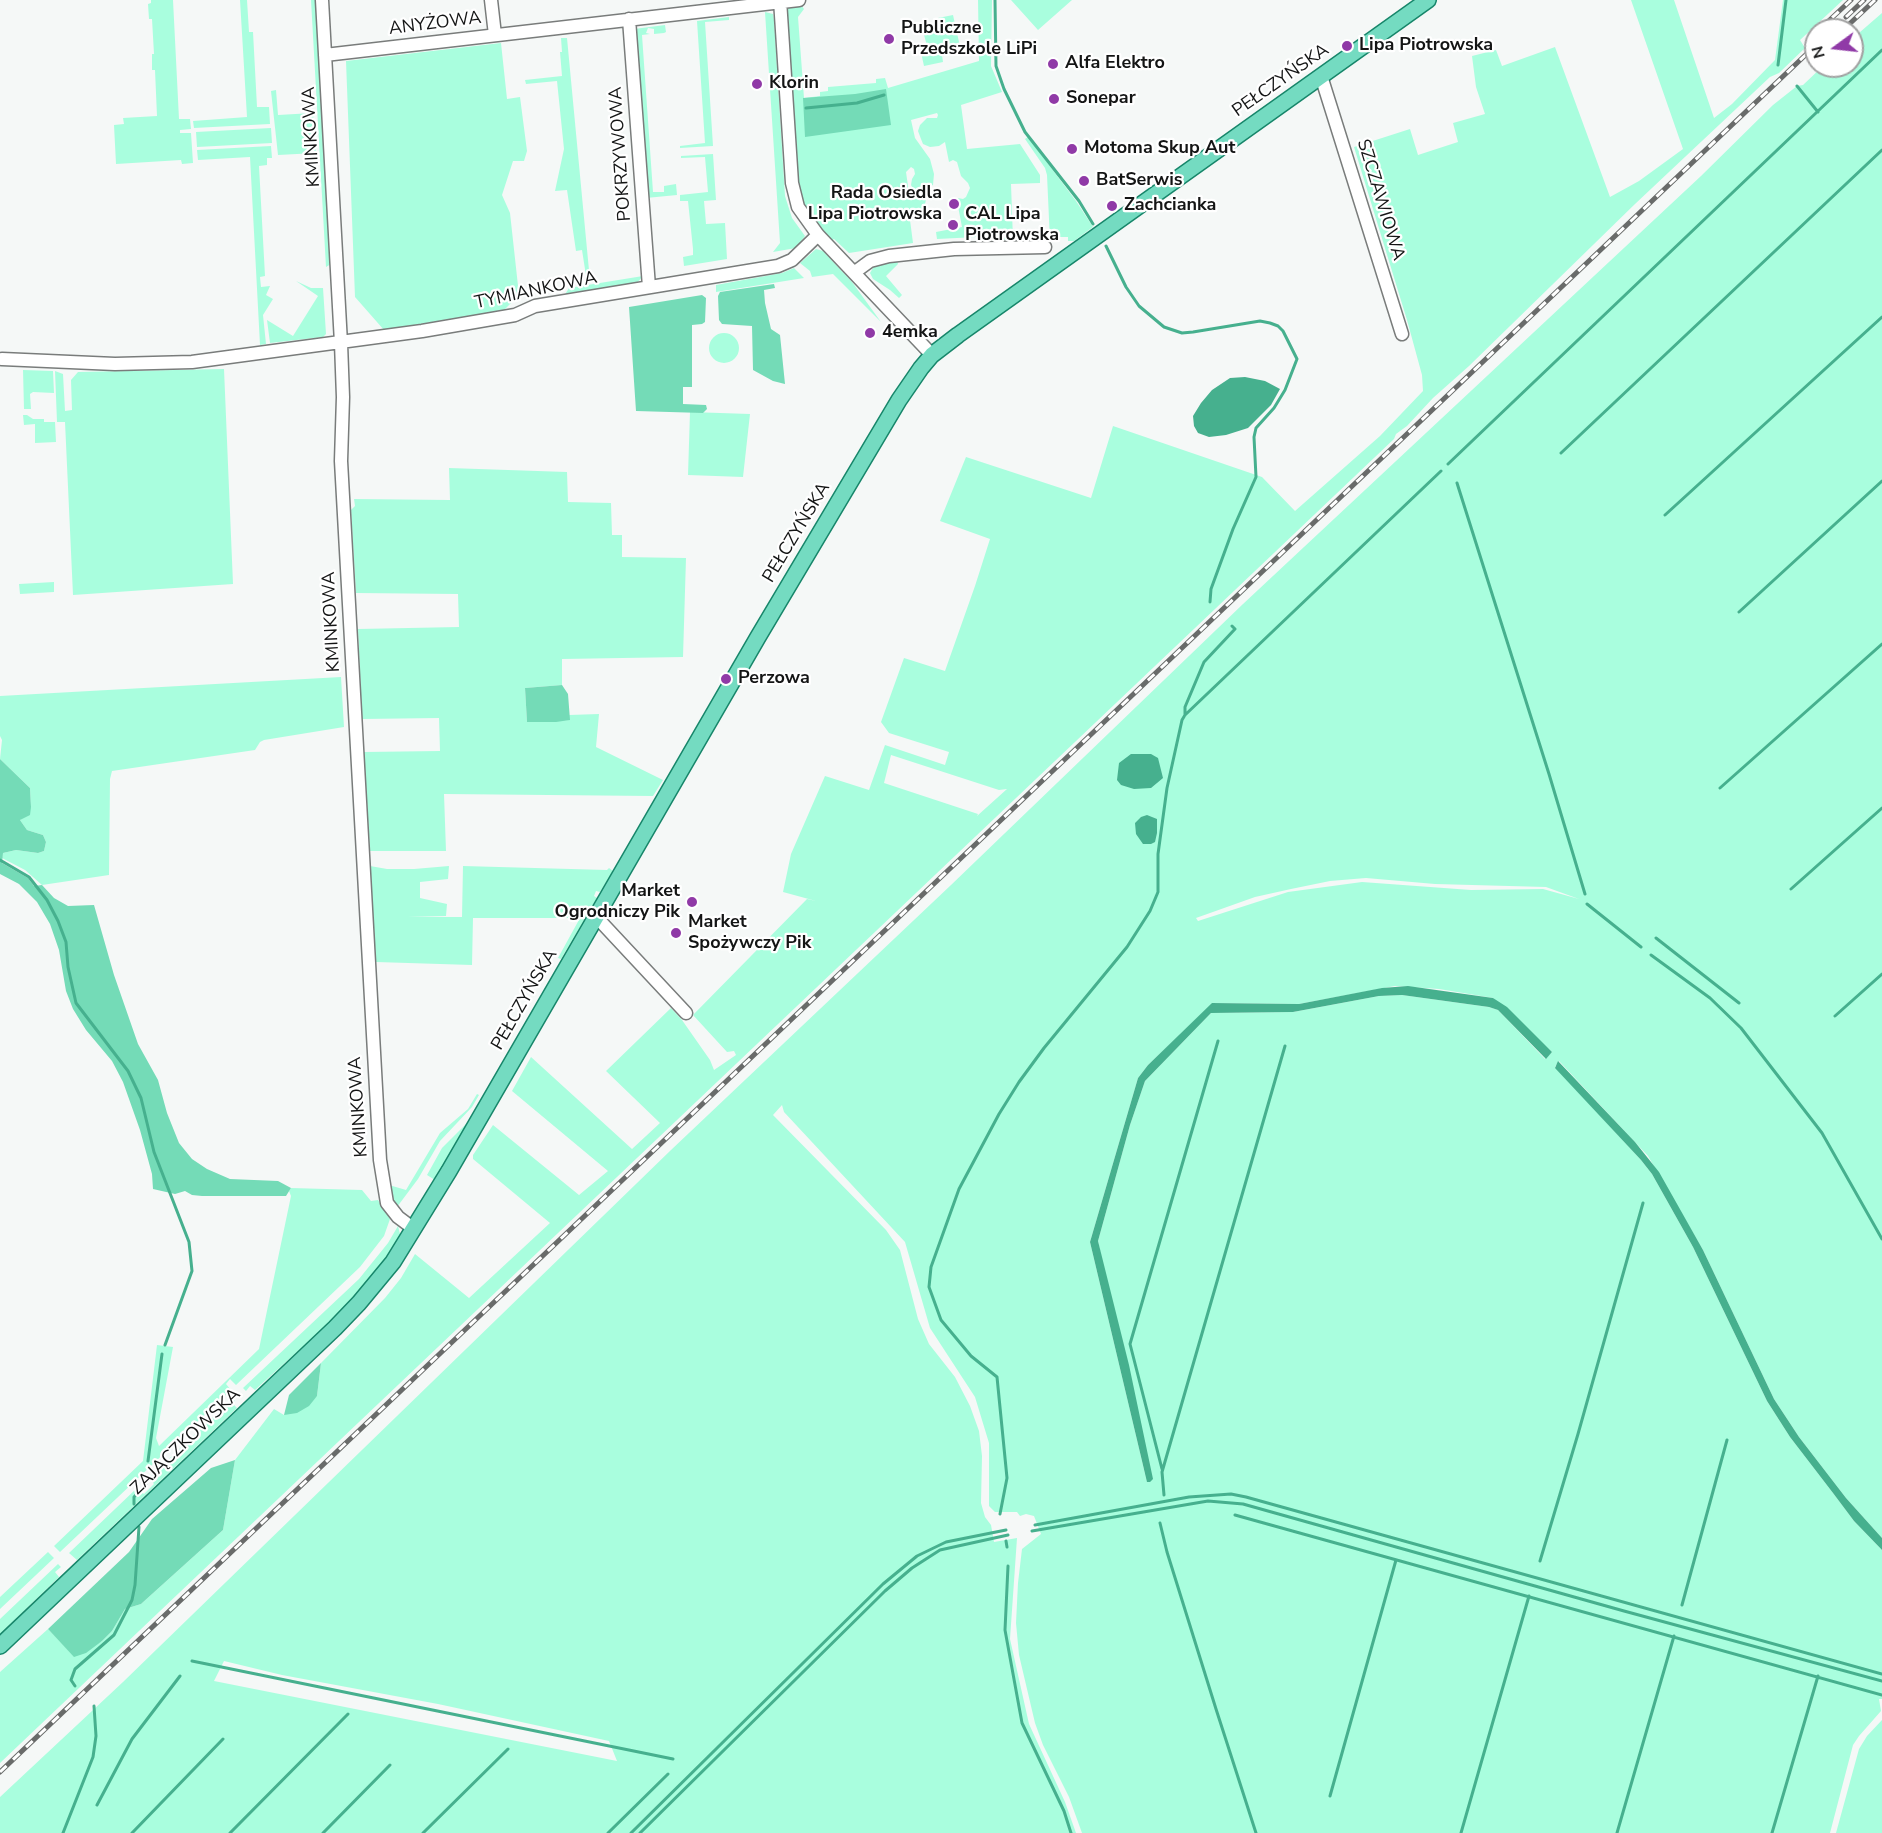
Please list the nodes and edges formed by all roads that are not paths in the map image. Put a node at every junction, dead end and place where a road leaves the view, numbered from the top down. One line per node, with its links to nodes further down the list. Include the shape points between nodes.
1 (322, 0): 8 (street, KMINKOWA)
2 (490, 0): 7 (street)
3 (799, 0): 5 (street, ANYŻOWA)
4 (1428, 0): 9 (main road, PEŁCZYŃSKA)
5 (780, 1): 6 (street, ANYŻOWA); 10 (street, via 793,189 800,211)
6 (629, 19): 7 (street, ANYŻOWA); 13 (street, POKRZYWOWA)
7 (495, 35): 8 (street, ANYŻOWA)
8 (325, 55): 15 (street, KMINKOWA)
9 (1321, 76): 14 (street, SZCZAWIOWA); 16 (main road, PEŁCZYŃSKA)
10 (818, 235): 12 (street); 13 (street, TYMIANKOWA, via 784,264)
11 (1045, 247): 12 (street, via 948,249 889,256 868,262)
12 (855, 272): 16 (street)
13 (649, 287): 15 (street, TYMIANKOWA, via 535,306 515,315)
14 (1402, 334)
15 (341, 343): 17 (street, TYMIANKOWA, via 192,362 115,364); 20 (street, KMINKOWA, via 341,461 380,1160 387,1203)
16 (932, 355): 18 (main road, PEŁCZYŃSKA, via 893,410)
17 (2, 359)
18 (594, 918): 19 (street); 20 (main road, PEŁCZYŃSKA)
19 (686, 1013)
20 (414, 1229): 21 (main road, PEŁCZYŃSKA)
21 (393, 1262): 22 (main road, ZAJĄCZKOWSKA, via 334,1328)
22 (0, 1646)

